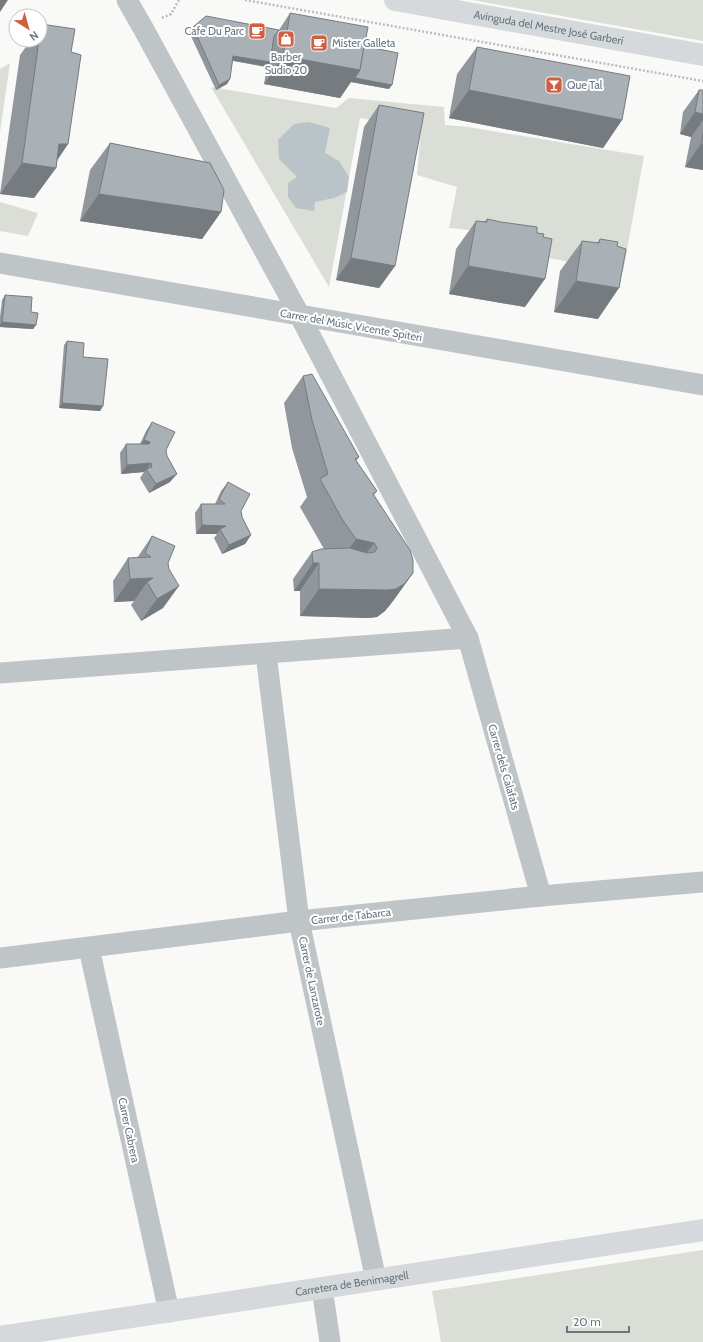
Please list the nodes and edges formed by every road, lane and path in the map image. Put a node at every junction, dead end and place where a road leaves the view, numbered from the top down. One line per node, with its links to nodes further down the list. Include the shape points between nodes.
1 (127, 0): 5 (street, Carrer dels Calafats)
2 (144, 0): 5 (street)
3 (245, 0): 7 (path)
4 (395, 0): 6 (street, Avinguda del Mestre José Garberí)
5 (143, 28): 9 (street, Carrer dels Calafats)
6 (703, 55)
7 (703, 80)
8 (0, 263): 9 (street, Carrer del Músic Vicente Spiteri)
9 (300, 316): 10 (street, Carrer del Músic Vicente Spiteri); 11 (street, Carrer dels Calafats)
10 (703, 385)
11 (468, 638): 12 (street); 15 (street, Carrer dels Calafats)
12 (266, 654): 13 (street); 16 (street, Carrer de Lanzarote)
13 (0, 673)
14 (703, 882): 15 (street, Carrer de Tabarca)
15 (541, 896): 16 (street, Carrer de Tabarca)
16 (299, 921): 17 (street, Carrer de Tabarca); 20 (street, Carrer de Lanzarote)
17 (89, 948): 18 (street, Carrer de Tabarca); 22 (street, Carrer Cabrera)
18 (0, 958)
19 (703, 1230): 20 (street, Carretera de Benimagrell)
20 (376, 1280): 21 (street, Carretera de Benimagrell)
21 (322, 1288): 22 (street, Carretera de Benimagrell); 24 (street)
22 (169, 1312): 23 (street, Carretera de Benimagrell)
23 (0, 1337)
24 (330, 1342)

